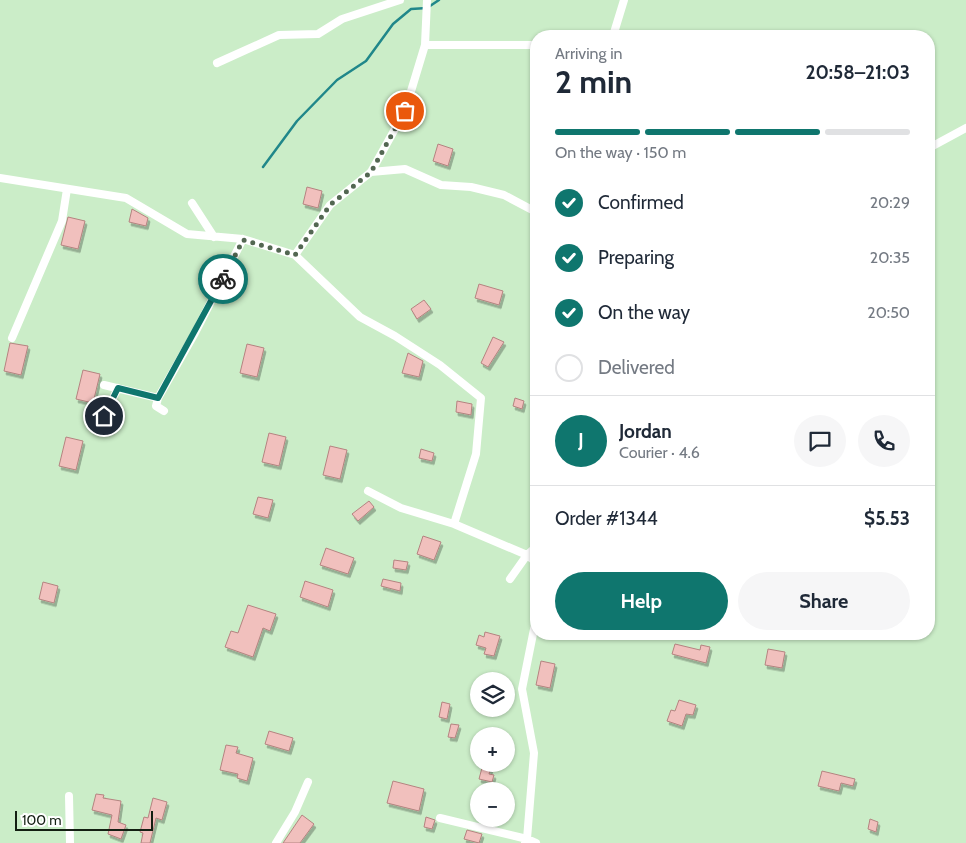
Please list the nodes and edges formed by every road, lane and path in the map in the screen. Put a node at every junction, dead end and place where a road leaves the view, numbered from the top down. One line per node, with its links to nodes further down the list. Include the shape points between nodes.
1 (400, 0): 7 (street, via 342,19 318,34 279,35)
2 (427, 0): 5 (street)
3 (624, 0): 4 (street)
4 (615, 30)
5 (425, 45): 6 (street); 10 (street, via 405,111)
6 (530, 45)
7 (217, 63)
8 (966, 128): 9 (street)
9 (935, 145)
10 (371, 172): 14 (street, via 405,170 442,185 471,187 504,195); 17 (street, via 330,205)
11 (0, 178): 12 (street)
12 (67, 189): 15 (street, via 126,198 187,234); 18 (street, via 62,221)
13 (192, 203): 15 (street)
14 (530, 209)
15 (214, 237): 16 (street)
16 (243, 240): 17 (street); 21 (street)
17 (295, 255): 25 (street, via 360,317 440,365 481,398 476,454)
18 (12, 338)
19 (104, 385): 20 (street)
20 (118, 388): 21 (street); 23 (street)
21 (158, 398): 22 (street, via 156,406)
22 (164, 410)
23 (104, 416)
24 (368, 491): 25 (street, via 401,508)
25 (454, 524): 27 (street)
26 (530, 552): 27 (street)
27 (527, 555): 28 (street); 29 (street)
28 (530, 557)
29 (510, 579)
30 (532, 640): 34 (street, via 522,689 534,753)
31 (308, 782): 36 (street, via 296,812)
32 (69, 796): 35 (street)
33 (440, 818): 34 (street)
34 (526, 841): 37 (street)
35 (70, 843)
36 (276, 843)
37 (536, 843)

